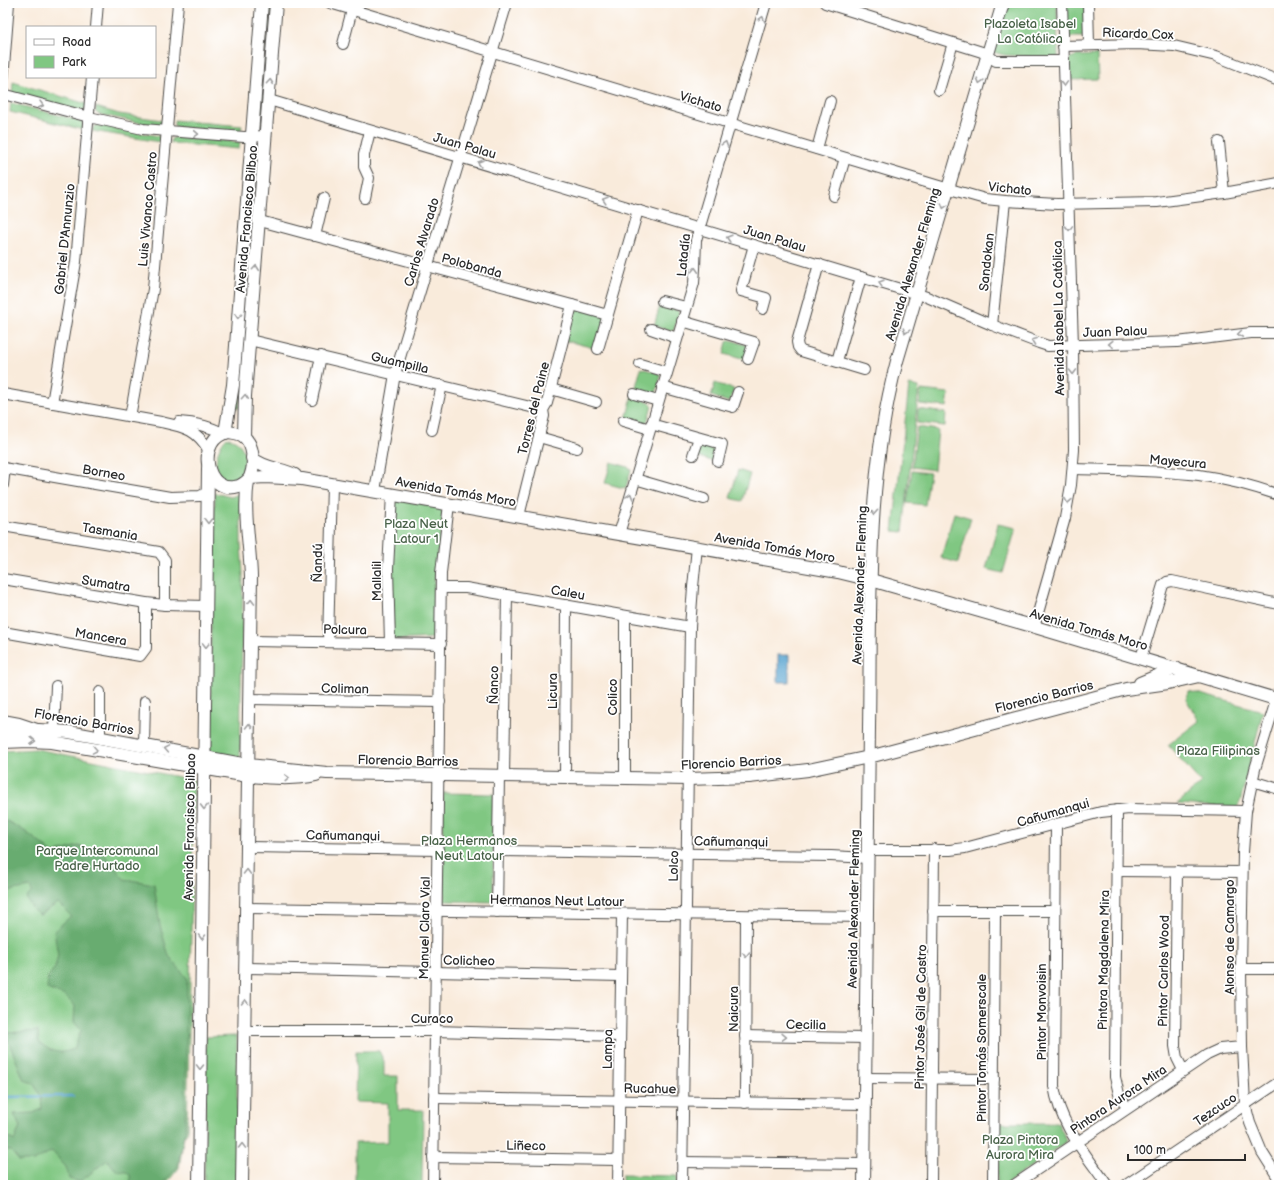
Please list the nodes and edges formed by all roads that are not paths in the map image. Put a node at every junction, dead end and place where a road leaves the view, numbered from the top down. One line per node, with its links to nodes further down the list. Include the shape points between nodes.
1 (98, 3): 14 (street)
2 (178, 3): 31 (street, Luis Vivanco Castro)
3 (262, 3): 34 (main road, Avenida Francisco Bilbao)
4 (276, 3): 27 (main road, Avenida Francisco Bilbao, one-way to 4)
5 (330, 3): 13 (street, Vichato)
6 (507, 3): 19 (street, Carlos Alvarado)
7 (766, 3): 30 (street, Latadía, one-way to 7)
8 (825, 3): 15 (street)
9 (1003, 3): 20 (main road, Avenida Alexander Fleming)
10 (1062, 3): 18 (street, Avenida Isabel La Católica)
11 (1088, 3): 17 (street)
12 (7, 4): 23 (street)
13 (354, 8): 16 (street); 19 (street, Vichato)
14 (96, 26)
15 (953, 43): 20 (street); 25 (street)
16 (342, 44)
17 (1089, 44): 18 (street, Ricardo Cox); 24 (street, Ricardo Cox, via 1149,44 1188,49 1230,61)
18 (1063, 46): 21 (street, Avenida Isabel La Católica)
19 (492, 52): 30 (street, Vichato); 37 (street, Carlos Alvarado)
20 (988, 56): 21 (street, via 996,61); 40 (main road, Avenida Alexander Fleming, one-way to 40)
21 (1064, 61): 46 (street, Avenida Isabel La Católica, one-way to 46)
22 (92, 78): 29 (street, Gabriel D'Annunzio)
23 (3, 80)
24 (1279, 81)
25 (939, 90)
26 (3, 94): 29 (street, one-way to 29)
27 (269, 100): 32 (street, Juan Palau); 33 (main road, Avenida Francisco Bilbao)
28 (830, 101): 36 (street)
29 (89, 117): 31 (street, via 136,128); 85 (street, Gabriel D'Annunzio, via 76,262)
30 (731, 123): 36 (street, Vichato); 49 (street, Latadía, one-way to 30)
31 (167, 131): 34 (street, one-way to 34); 87 (street, Luis Vivanco Castro, via 153,289)
32 (370, 131): 37 (street, Juan Palau); 44 (street, via 364,154 364,167 369,178)
33 (266, 136): 34 (street); 48 (main road, Avenida Francisco Bilbao)
34 (252, 137): 92 (main road, Avenida Francisco Bilbao, one-way to 92, via 233,384)
35 (1219, 142): 41 (street)
36 (817, 149): 38 (street, Vichato)
37 (461, 157): 47 (street, Juan Palau, one-way to 37); 53 (street, Carlos Alvarado)
38 (845, 158): 40 (street, Vichato); 42 (street)
39 (1279, 183): 41 (street, Vichato)
40 (949, 189): 45 (street, Vichato); 55 (main road, Avenida Alexander Fleming, one-way to 55)
41 (1224, 193): 46 (street, Vichato, via 1157,202)
42 (834, 196)
43 (324, 198): 50 (street)
44 (365, 198)
45 (1005, 201): 46 (street, Vichato); 62 (street, Sandokan)
46 (1068, 204): 67 (street, Avenida Isabel La Católica, one-way to 67)
47 (638, 210): 49 (street, Juan Palau); 60 (street, via 610,310)
48 (260, 221): 50 (street, Polobanda); 66 (main road, Avenida Francisco Bilbao, one-way to 48)
49 (699, 229): 51 (street, Juan Palau, one-way to 49); 58 (street, Latadía, one-way to 49, via 695,275 695,245)
50 (315, 236): 53 (street, Polobanda)
51 (754, 245): 52 (street, Juan Palau); 59 (street, via 740,294 766,298)
52 (818, 264): 54 (street, Juan Palau); 71 (street, via 797,342 801,351)
53 (428, 266): 57 (street, Polobanda); 75 (street, Carlos Alvarado)
54 (862, 277): 55 (street, Juan Palau, one-way to 54); 71 (street)
55 (918, 294): 62 (street, Juan Palau); 120 (main road, Avenida Alexander Fleming, one-way to 120, via 897,361 886,408 877,474)
56 (662, 301): 58 (street)
57 (572, 305): 60 (street, Polobanda); 78 (street, Torres del Paine)
58 (686, 308): 61 (street, Latadía)
59 (763, 309)
60 (607, 313): 68 (street)
61 (682, 321): 65 (street, Latadía); 70 (street, via 754,342)
62 (992, 325): 67 (street, Juan Palau, one-way to 62, via 1048,346)
63 (651, 329): 65 (street)
64 (1279, 332): 67 (street, Juan Palau, one-way to 67, via 1177,342)
65 (677, 338): 74 (street, Latadía)
66 (250, 340): 69 (street, Guampilla); 93 (main road, Avenida Francisco Bilbao, one-way to 66)
67 (1073, 345): 103 (street, Avenida Isabel La Católica, one-way to 103)
68 (598, 349)
69 (321, 356): 75 (street, Guampilla); 82 (street)
70 (748, 359)
71 (837, 361): 73 (street)
72 (640, 364): 74 (street)
73 (864, 370)
74 (667, 372): 77 (street, Latadía)
75 (395, 374): 76 (street, Guampilla); 109 (street, Carlos Alvarado)
76 (442, 385): 86 (street, Guampilla); 91 (street)
77 (662, 387): 79 (street, via 733,407); 83 (street, Latadía)
78 (551, 389): 84 (street); 86 (street, Torres del Paine)
79 (738, 392)
80 (3, 394): 85 (street)
81 (634, 394): 83 (street)
82 (312, 400)
83 (658, 401): 90 (street, Latadía)
84 (596, 402)
85 (52, 403): 87 (street)
86 (543, 410): 94 (street, Torres del Paine)
87 (130, 416): 89 (street)
88 (623, 421): 90 (street)
89 (161, 422): 92 (street, via 200,424); 97 (street, via 191,430 199,436)
90 (650, 427): 95 (street); 105 (street, Latadía)
91 (432, 430)
92 (224, 433): 93 (main road); 97 (main road, via 214,440)
93 (244, 436): 99 (main road)
94 (539, 437): 96 (street); 115 (street, Torres del Paine)
95 (698, 438): 98 (street); 100 (street, via 722,444)
96 (576, 448)
97 (209, 451): 102 (main road)
98 (693, 455)
99 (252, 458): 104 (main road, Avenida Tomás Moro); 106 (main road)
100 (718, 461)
101 (4, 468): 108 (street); 112 (street, Borneo, via 170,497)
102 (208, 468): 106 (main road, via 215,481 228,487 235,487); 112 (main road, Avenida Francisco Bilbao)
103 (1073, 469): 111 (street, Mayecura, via 1200,475); 130 (street, Avenida Isabel La Católica, one-way to 130, via 1065,518)
104 (302, 478): 106 (main road, Avenida Tomás Moro); 107 (main road, Avenida Tomás Moro)
105 (635, 478): 113 (street); 117 (street, Latadía, one-way to 105)
106 (249, 479): 132 (main road, one-way to 106, via 251,572 246,490)
107 (332, 484): 109 (main road, Avenida Tomás Moro); 133 (street, Ñandú)
108 (3, 485)
109 (375, 491): 110 (main road, Avenida Tomás Moro)
110 (392, 494): 114 (main road, Avenida Tomás Moro); 134 (street, Mallalil, via 388,569)
111 (1279, 495)
112 (205, 496): 127 (main road, Avenida Francisco Bilbao, one-way to 127)
113 (704, 499)
114 (449, 504): 115 (main road, Avenida Tomás Moro); 121 (street, Manuel Claro Vial)
115 (519, 516): 117 (main road, Avenida Tomás Moro)
116 (3, 526): 125 (street, Tasmania, via 158,552 165,560)
117 (619, 534): 118 (main road, Avenida Tomás Moro)
118 (698, 547): 120 (main road, Avenida Tomás Moro); 129 (street, Lolco)
119 (3, 579): 123 (street, Sumatra)
120 (871, 580): 130 (main road, Avenida Tomás Moro); 153 (main road, Avenida Alexander Fleming)
121 (441, 588): 122 (street, Caleu, via 466,588); 135 (street, Manuel Claro Vial)
122 (507, 595): 126 (street, Caleu); 157 (street, Ñanco)
123 (146, 603): 125 (street, Sumatra); 131 (street, Mancera, via 146,648 140,656)
124 (1279, 604): 136 (street, via 1167,582 1163,585)
125 (165, 605): 127 (street, Sumatra)
126 (566, 605): 128 (street, Caleu); 158 (street, Licura)
127 (206, 606): 154 (main road, Avenida Francisco Bilbao, one-way to 154)
128 (625, 616): 129 (street, Caleu); 159 (street, Colico)
129 (690, 627): 160 (street, Lolco)
130 (1034, 627): 136 (main road, Avenida Tomás Moro)
131 (3, 632)
132 (250, 641): 133 (street, Polcura); 143 (main road)
133 (328, 642): 134 (street, Polcura)
134 (390, 643): 135 (street, Polcura)
135 (441, 644): 145 (street, Manuel Claro Vial)
136 (1141, 658): 137 (main road, Avenida Tomás Moro)
137 (1176, 668): 138 (main road, Avenida Tomás Moro); 140 (main road, Florencio Barrios)
138 (1199, 676): 140 (main road, Florencio Barrios); 142 (main road, Avenida Tomás Moro)
139 (56, 686): 148 (street)
140 (1126, 689): 153 (main road, Florencio Barrios)
141 (100, 692): 150 (street)
142 (1278, 696): 161 (street, Alonso de Camargo)
143 (249, 699): 145 (street, Coliman); 155 (main road, one-way to 143)
144 (145, 701): 152 (street)
145 (440, 702): 156 (street, Manuel Claro Vial)
146 (3, 720): 147 (street, Florencio Barrios)
147 (39, 730): 148 (main road, Florencio Barrios); 149 (main road)
148 (54, 730): 150 (main road, Florencio Barrios)
149 (3, 731)
150 (100, 738): 152 (main road, Florencio Barrios)
151 (3, 742): 154 (main road, Florencio Barrios, one-way to 154, via 64,744)
152 (144, 745): 154 (main road, Florencio Barrios, one-way to 152)
153 (869, 757): 160 (main road, Florencio Barrios, via 787,774); 171 (main road, Avenida Alexander Fleming)
154 (204, 762): 155 (main road, Florencio Barrios); 214 (main road, Avenida Francisco Bilbao, one-way to 214)
155 (248, 770): 156 (main road, Florencio Barrios, via 289,778 326,773); 166 (main road)
156 (439, 775): 157 (main road, Florencio Barrios); 168 (street, Manuel Claro Vial)
157 (502, 776): 158 (main road, Florencio Barrios); 169 (street, Ñanco)
158 (565, 777): 159 (main road, Florencio Barrios)
159 (624, 778): 160 (main road, Florencio Barrios)
160 (688, 779): 170 (street, Lolco)
161 (1252, 781): 162 (street); 164 (street, Alonso de Camargo)
162 (1279, 789)
163 (1117, 810): 164 (street, Cañumanqui); 165 (street, Cañumanqui); 172 (street, Pintora Magdalena Mira)
164 (1246, 811): 174 (street, Alonso de Camargo)
165 (1056, 825): 167 (street, Cañumanqui, via 964,848); 179 (street, Pintor Monvoisin)
166 (247, 847): 168 (street, Cañumanqui); 175 (main road, one-way to 166)
167 (934, 849): 171 (street, Cañumanqui); 177 (street, Pintor José Gil de Castro)
168 (438, 850): 176 (street, Manuel Claro Vial)
169 (498, 851): 170 (street, Cañumanqui); 180 (street, Ñanco)
170 (687, 854): 171 (street, Cañumanqui); 182 (street, Lolco)
171 (868, 854): 184 (main road, Avenida Alexander Fleming)
172 (1116, 871): 173 (street); 207 (street, Pintora Magdalena Mira, via 1115,1077 1119,1094)
173 (1177, 871): 174 (street); 196 (street, Pintor Carlos Wood, via 1175,1046)
174 (1242, 872): 186 (street, Alonso de Camargo)
175 (246, 908): 176 (street, Hermanos Neut Latour); 185 (main road)
176 (437, 911): 180 (street, Hermanos Neut Latour); 188 (street, Manuel Claro Vial)
177 (934, 911): 178 (street); 198 (street, Pintor José Gil de Castro)
178 (995, 911): 179 (street); 199 (street, Pintor Tomás Somerscale)
179 (1055, 911): 208 (street, Pintor Monvoisin, via 1054,1086 1061,1114)
180 (497, 912): 181 (street, Hermanos Neut Latour)
181 (622, 914): 182 (street, Hermanos Neut Latour); 189 (street, Lampa)
182 (686, 915): 183 (street, Hermanos Neut Latour); 203 (street, Lolco)
183 (746, 916): 184 (street, Hermanos Neut Latour); 193 (street, Naicura, one-way to 193)
184 (867, 917): 194 (main road, Avenida Alexander Fleming)
185 (245, 968): 188 (street, Colicheo); 190 (main road, one-way to 185)
186 (1241, 969): 187 (street); 195 (street, Alonso de Camargo)
187 (1279, 969)
188 (436, 972): 189 (street, Colicheo); 191 (street, Manuel Claro Vial)
189 (621, 976): 192 (street, Lampa)
190 (244, 1031): 191 (street, Curaco); 215 (main road, one-way to 190)
191 (435, 1031): 192 (street, Curaco); 201 (street, Manuel Claro Vial)
192 (620, 1036): 202 (street, Lampa)
193 (745, 1036): 194 (street, Cecilia, one-way to 194); 204 (street, Naicura)
194 (866, 1038): 197 (main road, Avenida Alexander Fleming)
195 (1242, 1047): 196 (street, Pintora Aurora Mira, via 1213,1051); 206 (street, Alonso de Camargo)
196 (1183, 1070): 207 (street, Pintora Aurora Mira)
197 (865, 1078): 198 (street); 205 (main road, Avenida Alexander Fleming)
198 (932, 1078): 199 (street); 220 (street, Pintor José Gil de Castro)
199 (994, 1079): 221 (street, Pintor Tomás Somerscale)
200 (1279, 1082): 206 (street, Tezcuco)
201 (434, 1098): 202 (street, Rucahue); 209 (street, Manuel Claro Vial)
202 (619, 1101): 203 (street, Rucahue); 210 (street, Lampa)
203 (683, 1102): 204 (street, Rucahue); 211 (street, Lolco)
204 (745, 1103): 205 (street, Rucahue)
205 (865, 1104): 212 (main road, Avenida Alexander Fleming)
206 (1245, 1104): 213 (street, Alonso de Camargo, via 1262,1152); 224 (street, Tezcuco)
207 (1127, 1108): 208 (street, Pintora Aurora Mira)
208 (1077, 1142): 222 (street, Pintora Aurora Mira); 223 (street, Pintor Monvoisin)
209 (433, 1157): 210 (street, Liñeco); 216 (street, Manuel Claro Vial)
210 (618, 1160): 217 (street, Lampa)
211 (682, 1162): 212 (street); 218 (street, Lolco)
212 (864, 1164): 219 (main road, Avenida Alexander Fleming)
213 (1279, 1179)
214 (199, 1185)
215 (242, 1185)
216 (433, 1185)
217 (618, 1185)
218 (682, 1185)
219 (864, 1185)
220 (931, 1185)
221 (993, 1185)
222 (1014, 1185)
223 (1106, 1185)
224 (1126, 1185)

